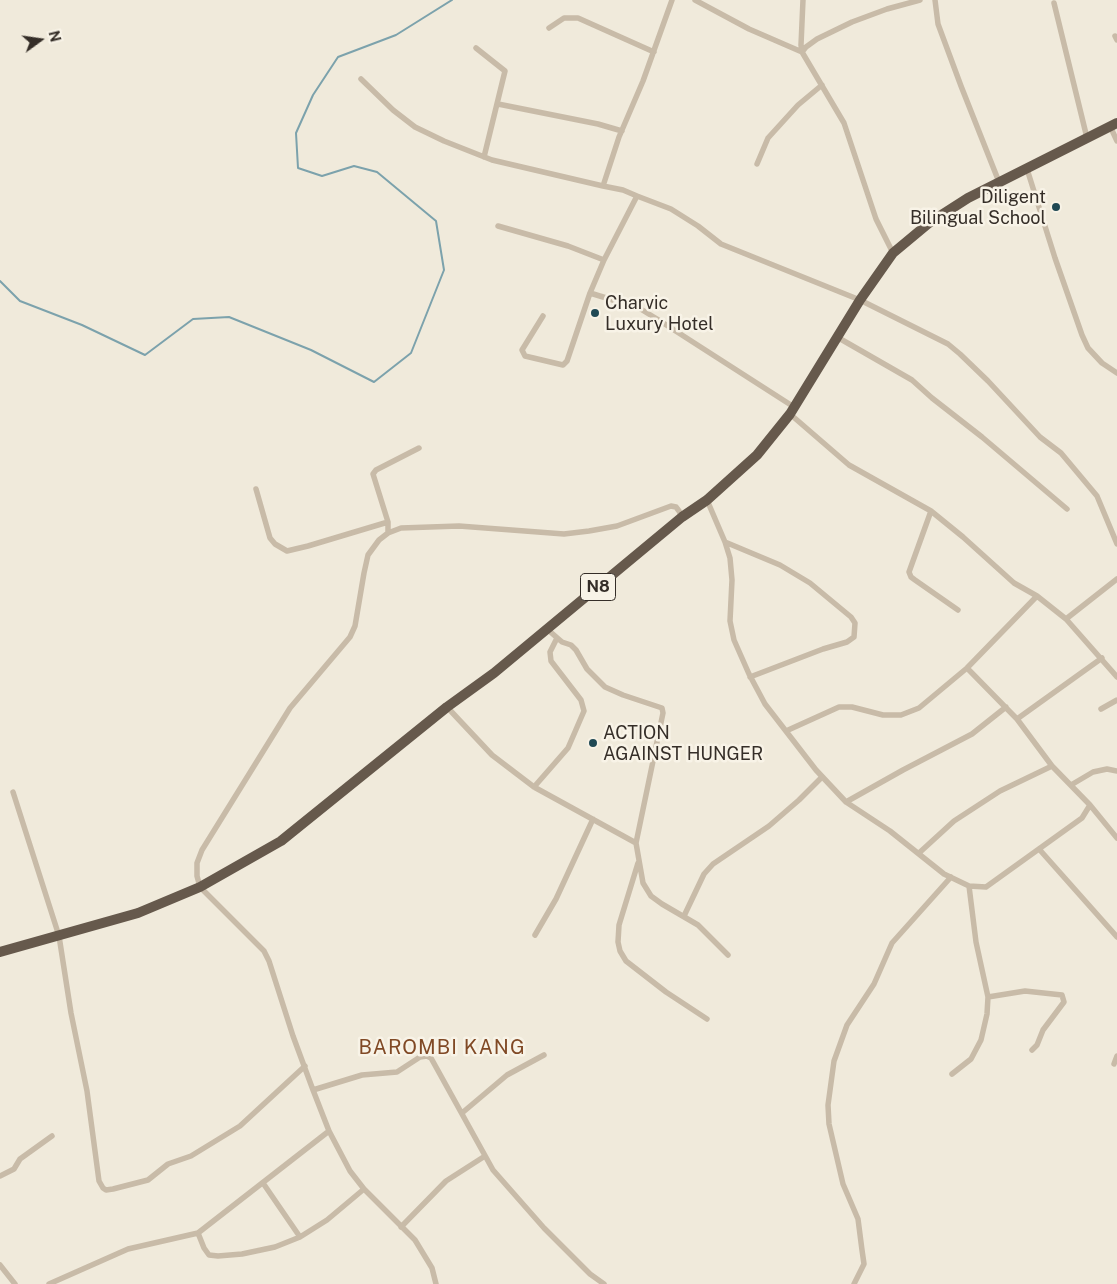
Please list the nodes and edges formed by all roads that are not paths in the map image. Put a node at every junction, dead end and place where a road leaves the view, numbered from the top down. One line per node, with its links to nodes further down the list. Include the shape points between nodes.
1 (672, 0): 9 (street)
2 (695, 0): 10 (street)
3 (804, 0): 10 (street)
4 (920, 0): 10 (street, via 852,22 817,39)
5 (935, 0): 21 (street, via 938,24)
6 (1054, 3): 16 (street)
7 (549, 28): 9 (street, via 564,18 578,18)
8 (476, 48): 13 (street, via 506,71)
9 (654, 52): 15 (street)
10 (802, 52): 12 (street)
11 (361, 79): 18 (street, via 415,126)
12 (822, 85): 19 (street, via 768,138); 25 (street, via 844,123 876,219)
13 (498, 104): 15 (street); 18 (street)
14 (1113, 125): 16 (highway, N8); 17 (street)
15 (622, 131): 22 (street)
16 (1087, 138): 20 (highway, N8)
17 (1117, 140)
18 (484, 157): 22 (street)
19 (757, 164)
20 (1027, 169): 21 (highway, N8); 31 (street, via 1088,348)
21 (999, 182): 25 (highway, N8, via 929,224)
22 (603, 186): 23 (street)
23 (637, 196): 26 (street); 28 (street, via 671,209 721,244)
24 (498, 226): 26 (street)
25 (893, 253): 28 (highway, N8)
26 (604, 260): 27 (street)
27 (590, 293): 29 (street, via 563,366 525,356 522,350); 32 (street, via 639,308 657,318)
28 (860, 300): 30 (highway, N8); 42 (street, via 948,344 960,354 1040,437 1061,453 1097,496)
29 (543, 316)
30 (837, 337): 32 (highway, N8); 36 (street, via 912,380)
31 (1117, 373)
32 (792, 411): 35 (highway, N8, via 757,455); 37 (street, via 849,465)
33 (419, 448): 39 (street, via 373,474)
34 (256, 489): 39 (street, via 270,538 287,551)
35 (707, 500): 38 (highway, N8); 41 (street)
36 (1066, 509)
37 (930, 511): 44 (street, via 1014,583); 45 (street, via 909,572 911,577)
38 (682, 517): 40 (street, via 679,510 671,506 617,526 564,534 459,526 401,528); 47 (highway, N8)
39 (388, 522): 40 (street)
40 (388, 533): 75 (street, via 368,555 355,626 350,637 290,708 207,843 198,864)
41 (725, 542): 51 (street, via 732,580 730,621 734,640); 51 (street, via 780,565 810,583 855,623 854,637 847,642)
42 (1117, 544)
43 (1117, 579): 46 (street)
44 (1037, 596): 46 (street); 50 (street)
45 (958, 610)
46 (1066, 619): 49 (street)
47 (547, 629): 48 (street); 54 (highway, N8)
48 (557, 638): 63 (street, via 550,652 551,661 581,700 584,711 568,748); 69 (street, via 576,650 587,669 605,687 662,708)
49 (1102, 658): 52 (street); 57 (street)
50 (967, 668): 55 (street); 58 (street, via 919,708 901,715 839,708)
51 (750, 677): 58 (street)
52 (1117, 677)
53 (1117, 700): 56 (street)
54 (447, 707): 63 (street, via 492,755); 75 (highway, N8, via 280,841)
55 (1006, 707): 57 (street); 65 (street, via 972,734)
56 (1101, 709)
57 (1017, 719): 59 (street)
58 (786, 731): 61 (street)
59 (1052, 766): 62 (street); 71 (street, via 1000,791 954,822)
60 (1117, 771): 62 (street, via 1093,772)
61 (822, 777): 65 (street); 76 (street, via 769,826 713,864 704,874)
62 (1071, 785): 66 (street)
63 (534, 787): 67 (street)
64 (13, 792): 78 (street)
65 (846, 802): 71 (street)
66 (1090, 805): 68 (street); 70 (street, via 1082,818)
67 (593, 819): 69 (street); 77 (street, via 556,899)
68 (1117, 838)
69 (636, 843): 72 (street)
70 (1039, 848): 74 (street, via 986,887); 79 (street)
71 (919, 853): 73 (street)
72 (638, 861): 76 (street, via 643,882 651,896); 83 (street, via 620,926 620,951 626,961)
73 (951, 877): 74 (street); 106 (street, via 892,943 874,984 847,1024 834,1060 829,1124 844,1184 858,1220 864,1264)
74 (969, 886): 82 (street, via 976,942)
75 (200, 887): 78 (highway, N8, via 138,913); 88 (street, via 264,951 270,961)
76 (684, 916): 81 (street, via 698,925)
77 (534, 935)
78 (59, 936): 80 (highway, N8); 88 (street, via 87,1091 99,1181 106,1190 148,1180 168,1164 191,1156 240,1126)
79 (1117, 937)
80 (0, 952)
81 (728, 955)
82 (988, 997): 84 (street, via 1025,991 1062,995 1064,1002); 89 (street, via 982,1040 971,1059)
83 (707, 1019)
84 (1032, 1050)
85 (544, 1055): 91 (street, via 507,1075)
86 (1117, 1056): 87 (street)
87 (1114, 1064)
88 (305, 1066): 90 (street)
89 (952, 1074)
90 (313, 1090): 91 (street, via 362,1075 397,1072 427,1056 432,1058); 92 (street)
91 (462, 1113): 94 (street)
92 (329, 1131): 96 (street); 97 (street, via 350,1171)
93 (52, 1136): 95 (street, via 20,1159 14,1169)
94 (485, 1156): 98 (street, via 446,1181); 105 (street, via 544,1228)
95 (0, 1176)
96 (263, 1183): 99 (street); 100 (street)
97 (364, 1189): 98 (street); 100 (street, via 327,1220)
98 (401, 1226): 104 (street, via 426,1255)
99 (198, 1233): 100 (street, via 209,1255 218,1256 275,1247); 103 (street, via 128,1249)
100 (300, 1237)
101 (0, 1265): 102 (street)
102 (15, 1284)
103 (49, 1284)
104 (436, 1284)
105 (604, 1284)
106 (854, 1284)

